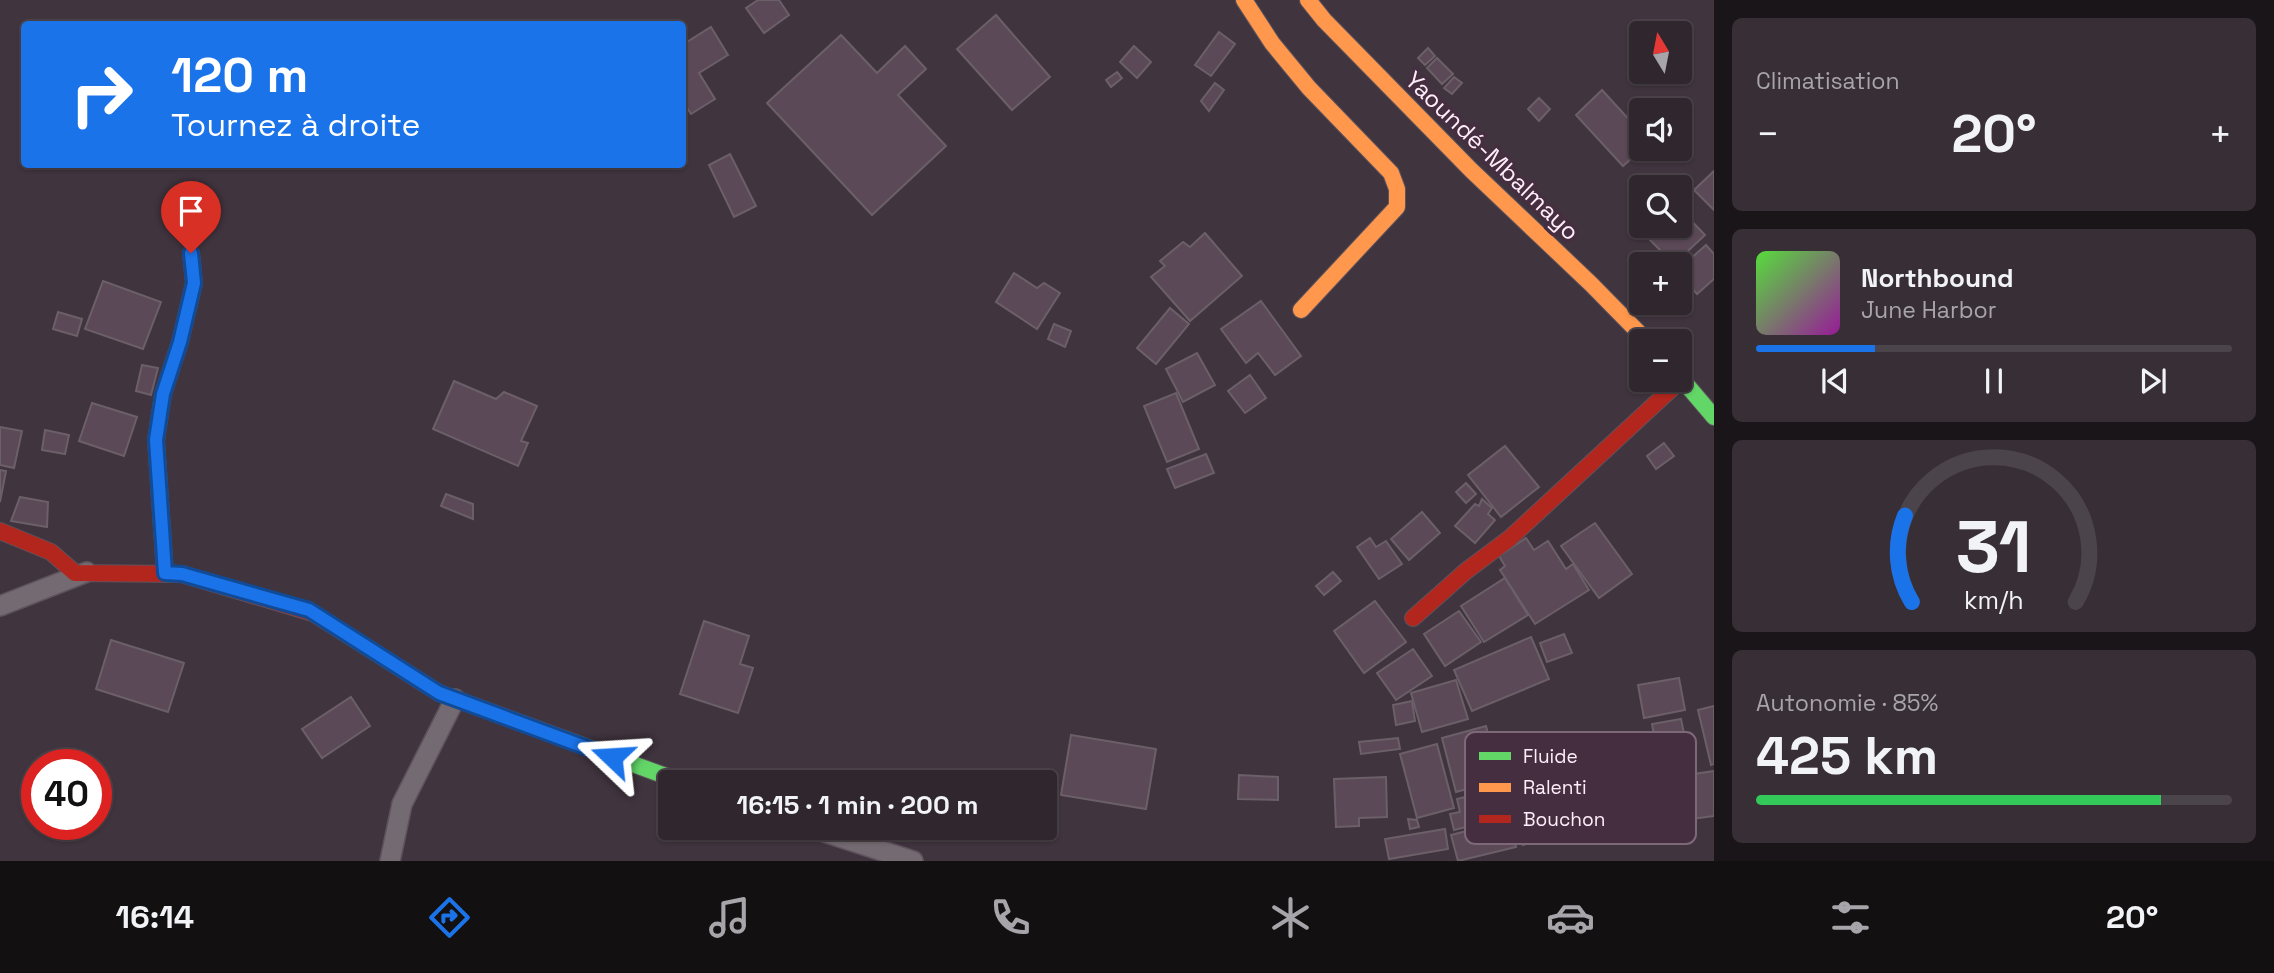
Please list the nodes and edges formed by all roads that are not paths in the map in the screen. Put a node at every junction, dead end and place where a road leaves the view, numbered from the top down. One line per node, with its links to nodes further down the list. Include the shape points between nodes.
1 (1244, 0): 4 (main road, via 1309,88 1391,173 1397,189 1397,208)
2 (1308, 0): 5 (main road, Yaoundé-Mbalmayo, via 1471,170)
3 (191, 253): 11 (main road, via 194,283 163,394 156,440)
4 (1301, 310)
5 (1635, 329)
6 (1692, 391): 8 (main road)
7 (1666, 392): 13 (main road, via 1510,538)
8 (1714, 417)
9 (0, 531): 10 (main road, via 51,552 75,573)
10 (88, 572): 11 (main road); 12 (street)
11 (165, 573): 14 (main road, via 309,610)
12 (0, 606)
13 (1413, 618)
14 (455, 699): 15 (main road); 17 (street, via 402,804)
15 (658, 773)
16 (849, 840): 18 (street)
17 (390, 861)
18 (913, 861)

